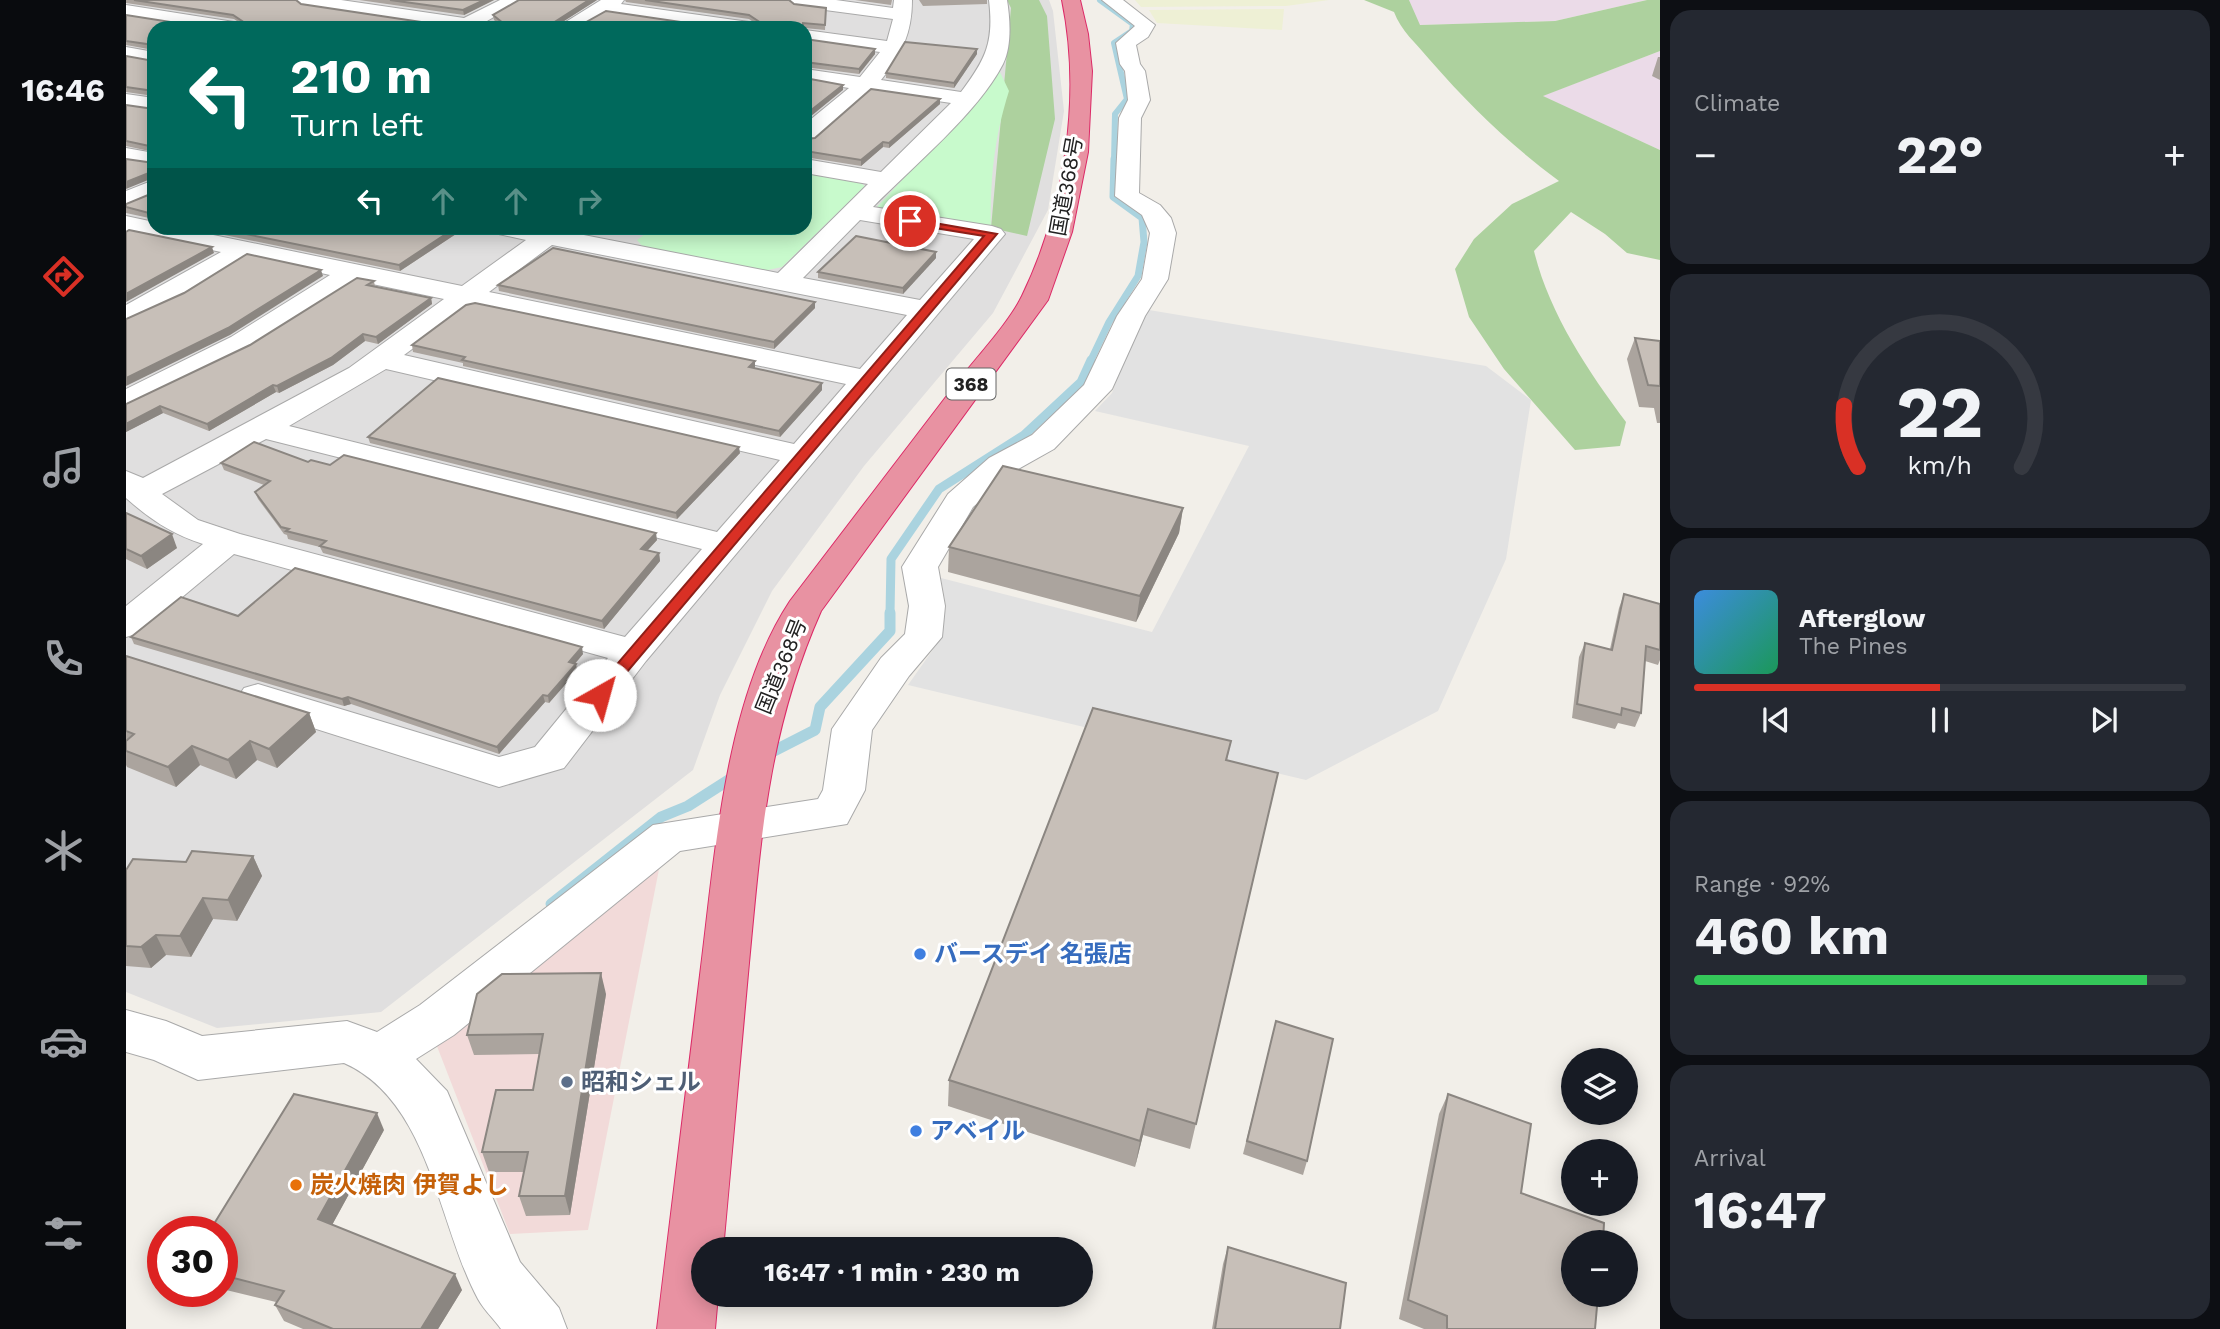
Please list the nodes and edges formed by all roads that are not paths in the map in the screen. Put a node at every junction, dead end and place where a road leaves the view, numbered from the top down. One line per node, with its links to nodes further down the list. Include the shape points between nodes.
1 (159, 0): 10 (street)
2 (303, 0): 12 (street)
3 (514, 0): 13 (street)
4 (795, 0): 9 (street)
5 (998, 0): 22 (street, via 1002,23 994,62)
6 (1071, 0): 57 (highway, 国道368号 / 368, via 1082,46 1083,84 1051,263 1034,300 803,609 755,733)
7 (1111, 0): 57 (street, via 1145,25 1126,43 1139,100 1130,118 1127,197 1158,218 1163,233 1155,279 1130,316 1097,390 1043,442 1001,465 960,501 920,567 927,606 923,637 895,667 852,729 844,790 832,813)
8 (608, 4): 14 (street); 15 (street)
9 (903, 7): 17 (street)
10 (128, 12): 11 (street)
11 (188, 21)
12 (432, 21)
13 (473, 21)
14 (578, 21)
15 (708, 21)
16 (812, 37): 17 (street)
17 (894, 48): 21 (street)
18 (126, 53): 19 (street)
19 (147, 57)
20 (812, 76): 21 (street)
21 (865, 84): 22 (street); 25 (street)
22 (967, 99): 29 (street)
23 (126, 101): 24 (street)
24 (147, 105)
25 (812, 124)
26 (126, 155): 27 (street)
27 (147, 159)
28 (812, 167): 29 (street)
29 (886, 180): 32 (street)
30 (147, 190): 31 (street)
31 (126, 201)
32 (856, 212): 42 (street); 44 (street, via 992,234)
33 (126, 224): 34 (street)
34 (147, 228)
35 (181, 235): 39 (street)
36 (542, 235): 38 (street)
37 (631, 235): 40 (street)
38 (548, 236): 40 (street); 43 (street)
39 (245, 248): 41 (street); 45 (street)
40 (612, 249): 42 (street)
41 (355, 271): 43 (street); 48 (street, via 252,337)
42 (785, 282): 44 (street)
43 (470, 295): 46 (street); 47 (street)
44 (926, 310): 47 (street)
45 (126, 316)
46 (382, 359): 49 (street); 50 (street)
47 (868, 380): 50 (street)
48 (126, 401)
49 (261, 428): 51 (street); 53 (street)
50 (802, 455): 53 (street)
51 (133, 486): 52 (street, via 153,506 186,527)
52 (228, 541): 54 (street); 55 (street)
53 (726, 545): 55 (street)
54 (126, 625)
55 (633, 652): 56 (street, via 549,758 499,772)
56 (219, 685)
57 (743, 816): 59 (street, via 668,836 437,1020); 61 (highway, 国道368号 / 368)
58 (126, 1031): 59 (street, via 166,1042 198,1058 347,1042)
59 (384, 1054): 60 (street, via 429,1107 499,1280)
60 (538, 1329)
61 (686, 1329)

